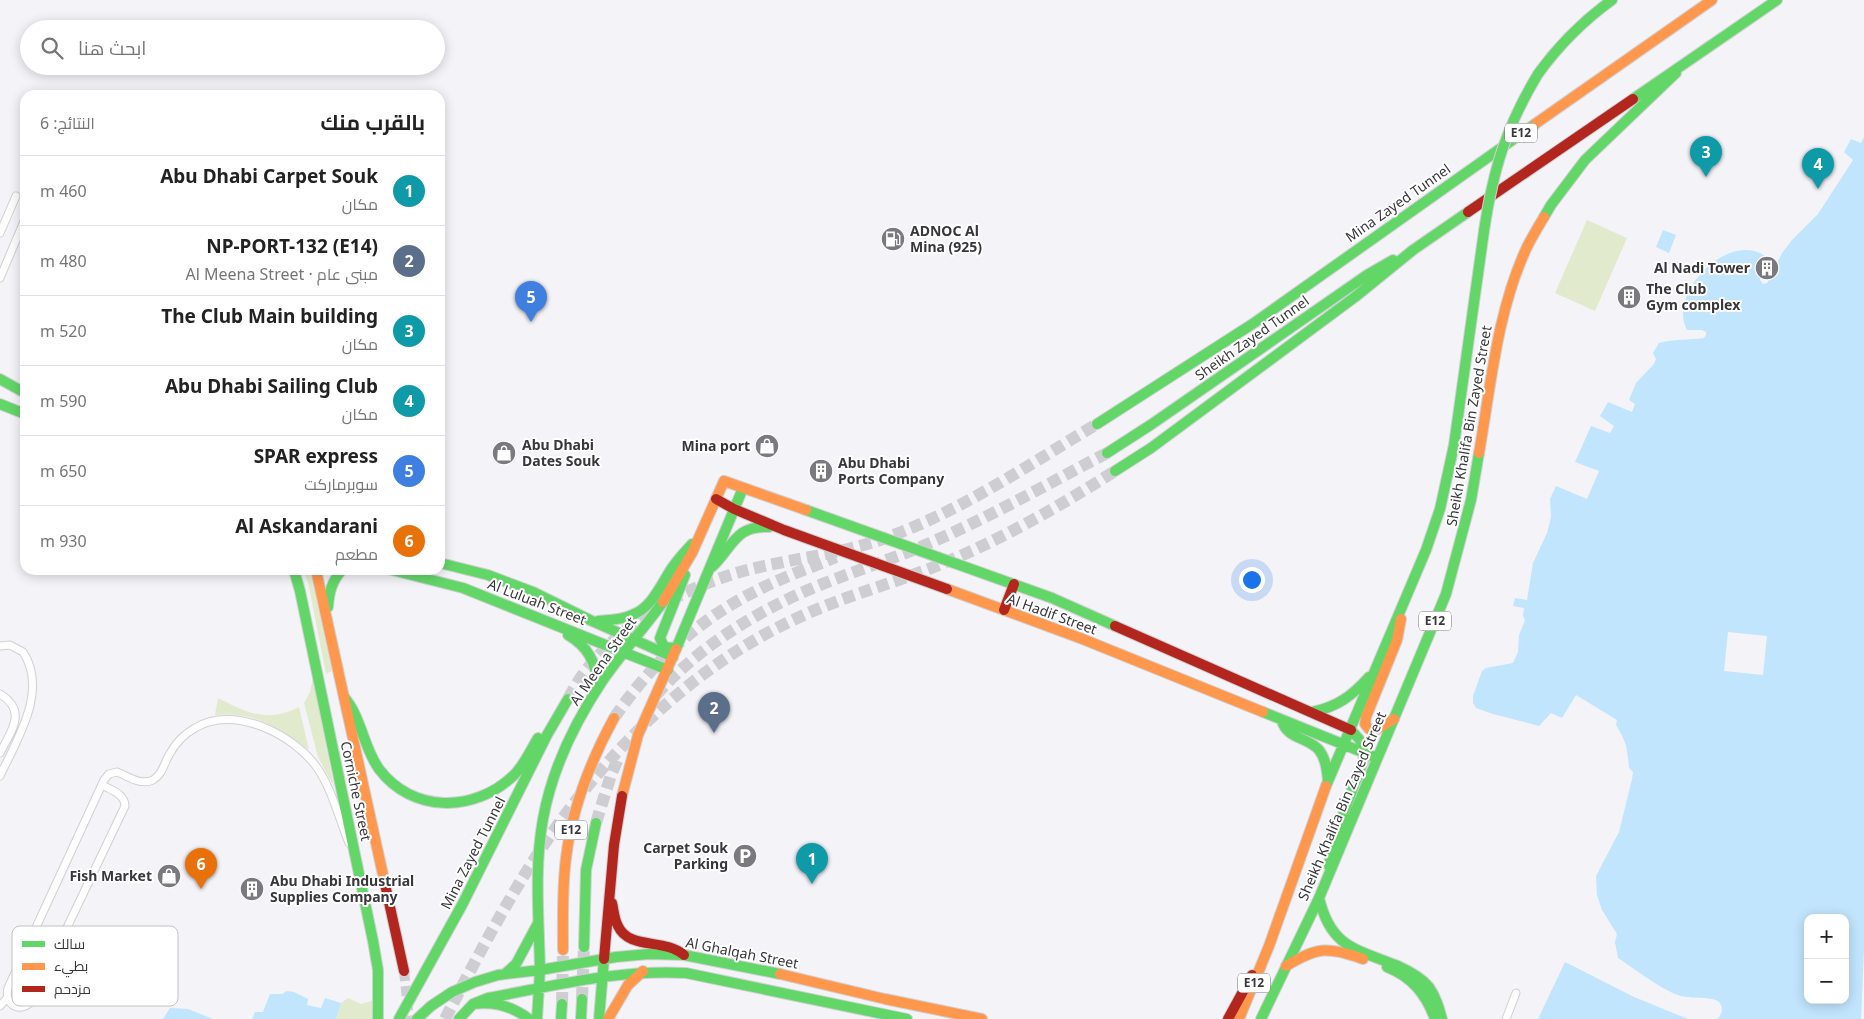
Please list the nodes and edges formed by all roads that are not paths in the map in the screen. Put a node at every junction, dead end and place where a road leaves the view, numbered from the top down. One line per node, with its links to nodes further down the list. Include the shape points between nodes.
1 (1612, 0): 32 (main road, Sheikh Khalifa Bin Zayed Street / E12, bridge, via 1568,36 1538,74 1519,105 1500,148 1484,231 1447,481 1433,530)
2 (1712, 0): 14 (main road, Mina Zayed Tunnel / E12, via 1251,325)
3 (1777, 0): 4 (main road, Sheikh Khalifa Bin Zayed Street / E12)
4 (1683, 65): 8 (main road); 48 (main road, Sheikh Khalifa Bin Zayed Street / E12, via 1585,160 1527,247 1510,289 1500,330 1476,476 1451,576)
5 (16, 196): 7 (street)
6 (20, 231): 9 (street)
7 (0, 233)
8 (1413, 250): 15 (main road, Sheikh Zayed Tunnel, via 1367,275); 16 (main road, via 1355,298)
9 (0, 278)
10 (0, 379): 11 (main road)
11 (20, 391)
12 (0, 404): 13 (main road)
13 (20, 412)
14 (1097, 424)
15 (1107, 453)
16 (1114, 472)
17 (724, 481): 18 (main road, Al Hadif Street); 19 (main road, Al Meena Street)
18 (743, 488): 20 (main road); 30 (main road, Al Hadif Street)
19 (716, 499): 20 (main road, Al Hadif Street); 22 (main road, Al Meena Street)
20 (734, 509): 21 (main road, Al Hadif Street); 25 (main road)
21 (784, 530): 25 (main road, via 758,526 744,530); 31 (main road, Al Hadif Street)
22 (697, 540): 23 (main road, Al Meena Street); 34 (main road, via 682,554 650,603 640,612 622,620)
23 (688, 559): 36 (main road, Al Meena Street, via 663,603); 37 (main road, via 660,638 667,648)
24 (445, 564): 34 (main road, Al Luluah Street, via 510,583)
25 (709, 569): 37 (main road)
26 (295, 575): 59 (main road, Corniche Street)
27 (317, 575): 33 (main road, Corniche Street)
28 (336, 575): 33 (main road, via 330,588)
29 (412, 575): 35 (main road, Al Luluah Street, via 463,588)
30 (1014, 584): 31 (main road); 46 (main road, Al Hadif Street, via 1092,614)
31 (1004, 610): 49 (main road, Al Hadif Street, via 1148,664)
32 (1400, 610): 41 (main road, Sheikh Khalifa Bin Zayed Street / E12); 48 (main road, via 1397,640 1364,724 1374,731)
33 (328, 621): 45 (main road, Corniche Street)
34 (592, 621): 36 (main road, Al Luluah Street)
35 (549, 622): 39 (main road, Al Luluah Street); 43 (main road, via 578,641 591,656 597,672)
36 (633, 640): 39 (main road, Al Meena Street); 40 (main road, Al Luluah Street)
37 (678, 644): 40 (main road)
38 (0, 646): 55 (street, via 10,645 23,652 29,665 32,691 22,728)
39 (624, 651): 42 (main road, Al Luluah Street); 43 (main road, Al Meena Street)
40 (673, 657): 42 (main road)
41 (1376, 668): 46 (main road, via 1349,699 1332,708); 50 (main road, Sheikh Khalifa Bin Zayed Street / E12)
42 (668, 670): 61 (main road, via 638,735 628,769 619,812)
43 (596, 691): 63 (main road, Al Meena Street, via 567,745 548,798 538,854)
44 (0, 694): 52 (street, via 10,702 16,714)
45 (344, 697): 73 (main road, Corniche Street); 92 (main road, Mina Zayed Tunnel, via 356,712 374,760 391,782 418,800 446,805 476,800 508,780 525,760 552,712 568,699 467,896)
46 (1312, 712): 50 (main road, Al Hadif Street)
47 (614, 718): 68 (main road, E12, via 590,767 570,834 564,880)
48 (1394, 719): 54 (main road, Sheikh Khalifa Bin Zayed Street / E12)
49 (1282, 720): 51 (main road, Al Hadif Street); 56 (main road, via 1287,731 1311,743 1320,752 1326,764)
50 (1351, 730): 51 (main road, Sheikh Khalifa Bin Zayed Street / E12); 53 (main road, via 1360,740)
51 (1344, 746): 53 (main road, Al Hadif Street); 56 (main road, Sheikh Khalifa Bin Zayed Street / E12)
52 (0, 753)
53 (1364, 754): 54 (main road, Al Hadif Street); 60 (main road, via 1361,772 1333,841)
54 (1377, 758): 60 (main road, Sheikh Khalifa Bin Zayed Street / E12)
55 (0, 776)
56 (1328, 781): 67 (main road, Sheikh Khalifa Bin Zayed Street / E12)
57 (102, 785): 59 (street, via 113,772 143,782 151,781 159,776 178,742 208,722 232,720 253,724 280,734 319,770); 64 (street); 65 (street, via 120,794 125,802)
58 (596, 823): 66 (main road, E12, via 586,870)
59 (358, 864): 91 (main road, Corniche Street, via 378,970)
60 (1329, 873): 62 (main road, Sheikh Khalifa Bin Zayed Street / E12)
61 (610, 892): 69 (main road, via 618,925 624,934 642,943 673,947); 71 (main road)
62 (1319, 898): 72 (main road, Sheikh Khalifa Bin Zayed Street / E12); 107 (main road, via 1326,922 1336,935 1352,948 1403,966 1416,975 1433,994)
63 (539, 920): 74 (main road, Al Meena Street); 76 (main road, via 516,964)
64 (37, 926)
65 (67, 926)
66 (584, 946)
67 (1269, 946): 103 (main road); 104 (main road, Sheikh Khalifa Bin Zayed Street / E12)
68 (563, 950)
69 (684, 955): 70 (main road, Al Ghalqah Street); 102 (main road, Al Ghalqah Street)
70 (616, 957): 71 (main road, Al Ghalqah Street); 77 (main road, via 611,967)
71 (604, 959): 74 (main road, Al Ghalqah Street); 78 (main road)
72 (1286, 966): 105 (main road, Sheikh Khalifa Bin Zayed Street / E12); 106 (main road, via 1311,951 1327,948 1391,968 1420,990)
73 (404, 971)
74 (534, 971): 76 (main road, Al Ghalqah Street); 80 (main road, Al Meena Street)
75 (643, 971): 77 (main road); 90 (main road, via 686,974); 100 (main road, via 628,985)
76 (505, 974): 93 (main road, Al Ghalqah Street, via 464,986 441,999)
77 (614, 974): 78 (main road)
78 (603, 976): 80 (main road); 99 (main road)
79 (12, 979): 82 (street)
80 (535, 990): 84 (main road, via 488,998); 96 (main road, Al Meena Street)
81 (1516, 994): 108 (street)
82 (7, 998): 86 (street); 87 (street)
83 (582, 999): 98 (main road)
84 (473, 1004): 94 (main road); 95 (main road, via 498,1004)
85 (562, 1004): 97 (main road)
86 (12, 1005)
87 (0, 1006)
88 (14, 1006): 89 (street)
89 (26, 1006)
90 (896, 1018): 101 (main road)
91 (378, 1019)
92 (399, 1019)
93 (417, 1019)
94 (458, 1019)
95 (529, 1019)
96 (537, 1019)
97 (561, 1019)
98 (581, 1019)
99 (599, 1019)
100 (608, 1019)
101 (906, 1019)
102 (982, 1019)
103 (1228, 1019)
104 (1239, 1019)
105 (1261, 1019)
106 (1434, 1019)
107 (1442, 1019)
108 (1506, 1019)

